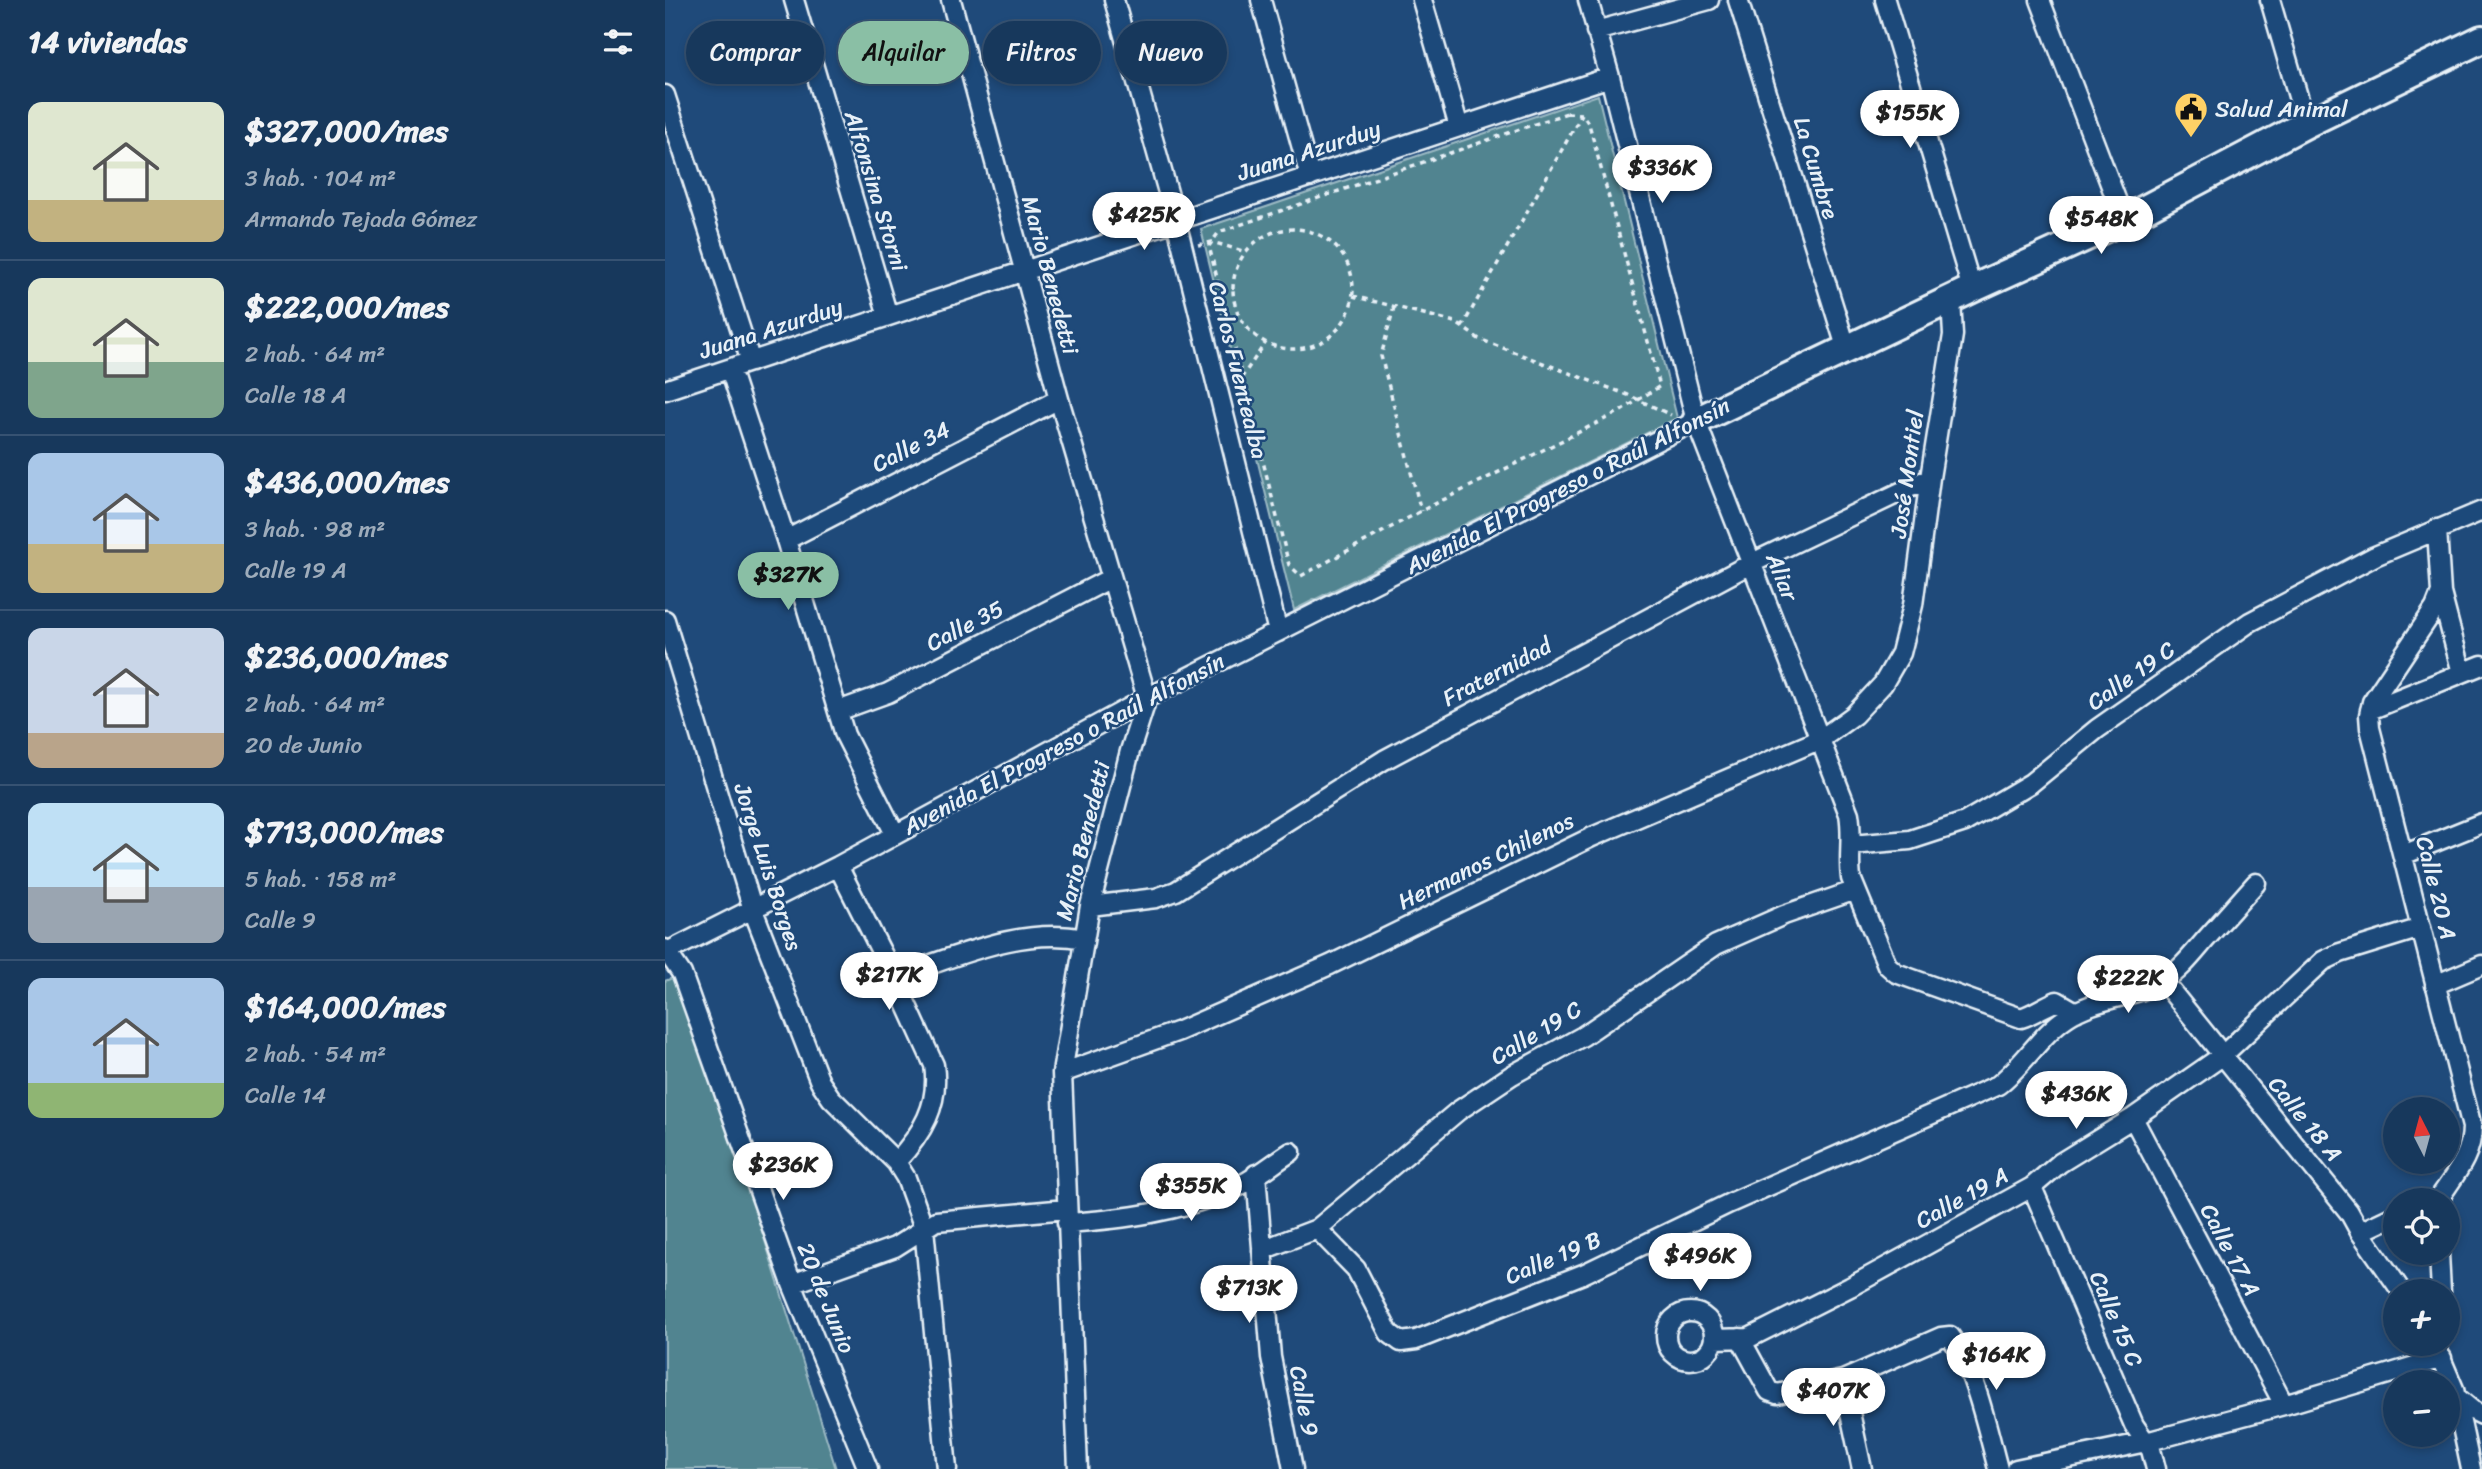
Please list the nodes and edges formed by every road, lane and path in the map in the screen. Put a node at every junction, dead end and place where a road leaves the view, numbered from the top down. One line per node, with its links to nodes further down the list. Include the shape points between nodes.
1 (794, 0): 29 (street, Alfonsina Storni)
2 (951, 0): 25 (street, Mario Benedetti)
3 (1114, 0): 21 (street, Carlos Fuentealba)
4 (1261, 0): 19 (street)
5 (1422, 0): 18 (street)
6 (1588, 0): 12 (street, Aliar)
7 (1709, 0): 12 (street)
8 (1738, 0): 32 (street, La Cumbre)
9 (1885, 0): 26 (street, José Montiel)
10 (2040, 0): 20 (street)
11 (2270, 0): 17 (street)
12 (1596, 31): 14 (street, Aliar)
13 (2482, 39): 17 (street, Avenida El Progreso o Raúl Alfonsín)
14 (1610, 77): 18 (street, Juana Azurduy); 40 (street, Aliar)
15 (665, 95): 33 (street)
16 (1582, 114): 22 (path, via 1567,113 1219,232); 30 (path); 39 (path, via 1589,124 1660,386)
17 (2306, 124): 20 (street, Avenida El Progreso o Raúl Alfonsín)
18 (1459, 127): 19 (street, Juana Azurduy)
19 (1310, 177): 21 (street, Juana Azurduy)
20 (2124, 220): 26 (street, Avenida El Progreso o Raúl Alfonsín)
21 (1177, 221): 23 (street, Carlos Fuentealba); 25 (street, Juana Azurduy)
22 (1212, 242): 23 (path); 24 (path); 35 (path, via 1209,246)
23 (1183, 249): 36 (street, Carlos Fuentealba)
24 (1247, 252): 27 (path, via 1274,232 1314,232 1332,242 1345,258); 31 (path, via 1235,275 1234,295 1239,314)
25 (1024, 271): 29 (street, Juana Azurduy); 38 (street, Mario Benedetti)
26 (1961, 295): 32 (street, Avenida El Progreso o Raúl Alfonsín); 41 (street, José Montiel)
27 (1353, 296): 28 (path); 31 (path, via 1348,314 1321,341 1303,348)
28 (1394, 307): 30 (path); 43 (path, via 1381,356)
29 (888, 316): 33 (street, Juana Azurduy)
30 (1462, 327): 39 (path, via 1479,339)
31 (1266, 342): 35 (path)
32 (1847, 350): 40 (street, Avenida El Progreso o Raúl Alfonsín)
33 (751, 362): 34 (street, Juana Azurduy)
34 (730, 369): 37 (street, Juana Azurduy); 45 (street)
35 (1242, 377): 36 (path); 43 (path, via 1289,565 1301,576)
36 (1218, 389): 50 (street, Carlos Fuentealba)
37 (665, 390)
38 (1059, 398): 45 (street, Calle 34); 47 (street, Mario Benedetti)
39 (1638, 400): 40 (path); 43 (path)
40 (1691, 423): 46 (street, Aliar); 50 (street, Avenida El Progreso o Raúl Alfonsín)
41 (1930, 478): 46 (street, Fraternidad); 51 (street, José Montiel, via 1913,606)
42 (2482, 511): 44 (street, Calle 19 C)
43 (1421, 512)
44 (2437, 529): 48 (street); 60 (street, Calle 19 C, via 2375,556 2251,622 1995,807 1910,840)
45 (786, 540): 56 (street)
46 (1750, 565): 57 (street, Aliar); 65 (street, Fraternidad, via 1384,760 1176,891)
47 (1111, 578): 54 (street, Mario Benedetti); 56 (street, Calle 35, via 888,694)
48 (2441, 593): 53 (street); 55 (street)
49 (665, 620): 66 (street, Jorge Luis Borges)
50 (1278, 632): 54 (street, Avenida El Progreso o Raúl Alfonsín)
51 (1901, 653): 57 (street, Hermanos Chilenos, via 1883,684 1862,707)
52 (2482, 665): 53 (street)
53 (2462, 673): 55 (street)
54 (1147, 698): 59 (street, Avenida El Progreso o Raúl Alfonsín); 65 (street, Mario Benedetti)
55 (2370, 710): 61 (street, Calle 20 A, via 2370,728)
56 (838, 711): 59 (street, via 845,735)
57 (1821, 739): 60 (street, Aliar, via 1849,814); 76 (street, Hermanos Chilenos, via 1592,837 1330,965 1179,1031)
58 (2482, 823): 61 (street)
59 (895, 834): 62 (street, Avenida El Progreso o Raúl Alfonsín)
60 (1851, 845): 64 (street, Aliar, via 1849,865)
61 (2403, 855): 67 (street, Calle 20 A)
62 (838, 866): 66 (street, Avenida El Progreso o Raúl Alfonsín); 71 (street)
63 (2256, 883): 72 (street, via 2185,963)
64 (1856, 890): 74 (street, Aliar, via 1887,965 1896,973 2021,1017 2057,1001); 86 (street, Calle 19 C, via 1716,945 1583,1036 1458,1111)
65 (1090, 906): 68 (street, Mario Benedetti)
66 (753, 910): 69 (street, Avenida El Progreso o Raúl Alfonsín); 79 (street, Jorge Luis Borges, via 820,1082)
67 (2421, 929): 73 (street, Calle 20 A); 75 (street, Calle 19 A, via 2323,961)
68 (1084, 939): 71 (street, via 1063,934 1005,942); 76 (street, Mario Benedetti)
69 (666, 951): 90 (street, 20 de Junio, via 682,974)
70 (2482, 965): 73 (street)
71 (894, 977): 79 (street, via 935,1065 937,1081 916,1141)
72 (2163, 981): 74 (street); 75 (street, Calle 18 A)
73 (2435, 985): 82 (street, Calle 20 A, via 2472,1127 2466,1158)
74 (2076, 1012): 86 (street, Calle 19 B, via 2055,1026 1998,1085 1730,1203 1583,1274 1416,1340 1401,1342 1389,1333 1356,1269)
75 (2222, 1056): 77 (street, Calle 19 A); 87 (street, Calle 18 A, via 2349,1212)
76 (1062, 1073): 83 (street, Mario Benedetti)
77 (2133, 1118): 81 (street, Calle 19 A); 96 (street, Calle 17 A)
78 (1291, 1152): 80 (street)
79 (896, 1162): 85 (street, Jorge Luis Borges)
80 (1256, 1174): 83 (street, via 1233,1189 1168,1211 1121,1219); 88 (street, Calle 9)
81 (2032, 1186): 91 (street, Calle 19 A, via 1850,1287 1749,1338); 99 (street, Calle 15 C, via 2134,1425)
82 (2444, 1188)
83 (1067, 1216): 85 (street, via 949,1218); 103 (street, Mario Benedetti)
84 (2383, 1221): 87 (street)
85 (924, 1228): 90 (street, via 905,1243); 102 (street, Jorge Luis Borges)
86 (1317, 1229): 88 (street, Calle 19 C)
87 (2360, 1232): 89 (street, Calle 18 A)
88 (1262, 1250): 104 (street, Calle 9, via 1271,1357)
89 (2393, 1279)
90 (792, 1284): 101 (street, 20 de Junio)
91 (1740, 1338): 92 (street, Calle 19 A); 94 (street, via 1769,1391 1777,1394)
92 (1715, 1339)
93 (2425, 1356): 96 (street)
94 (1843, 1380): 105 (street); 106 (street, via 1950,1336 1983,1413)
95 (2460, 1400): 97 (street)
96 (2284, 1405): 99 (street)
97 (2482, 1415)
98 (2460, 1417): 109 (street)
99 (2146, 1442): 107 (street); 108 (street, Calle 15 C)
100 (2482, 1452): 109 (street)
101 (868, 1469)
102 (947, 1469)
103 (1078, 1469)
104 (1293, 1469)
105 (1862, 1469)
106 (1997, 1469)
107 (2016, 1469)
108 (2156, 1469)
109 (2472, 1469)

